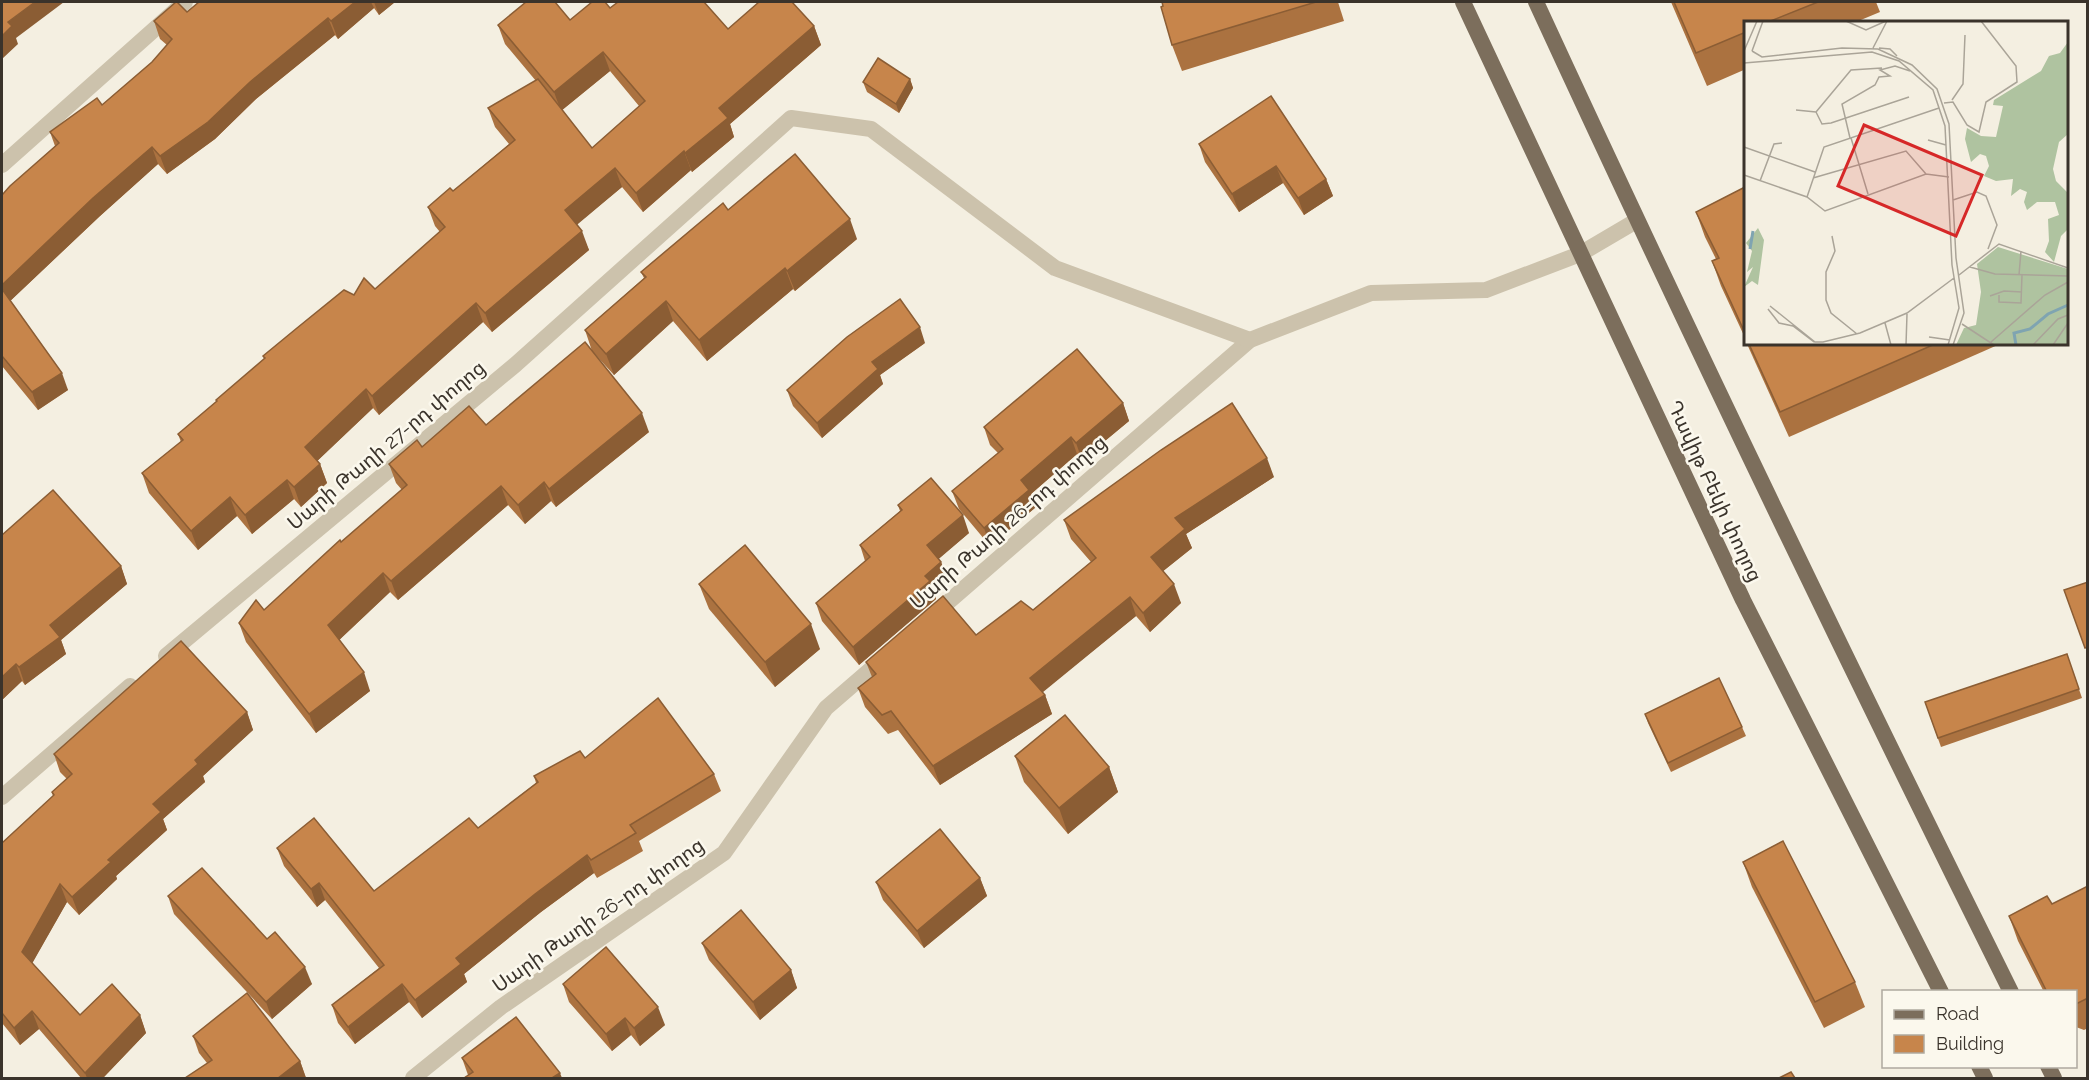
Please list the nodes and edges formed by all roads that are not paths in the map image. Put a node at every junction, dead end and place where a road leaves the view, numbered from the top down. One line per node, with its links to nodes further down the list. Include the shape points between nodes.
1 (185, 2): 4 (street)
2 (1463, 2): 6 (main road, Դավիթ Բեկի փողոց)
3 (1536, 2): 5 (main road)
4 (2, 165)
5 (1636, 220): 6 (street, Սարի Թաղի 26-րդ փողոց); 12 (main road)
6 (1580, 254): 7 (street, Սարի Թաղի 26-րդ փողոց, via 1486,290 1371,293); 11 (main road, Դավիթ Բեկի փողոց, via 1743,600)
7 (1250, 340): 8 (street, Սարի Թաղի 26-րդ փողոց); 10 (street, Սարի Թաղի 27-րդ փողոց, via 1055,268 871,129 791,118 515,365)
8 (916, 630)
9 (898, 646): 13 (street, Սարի Թաղի 26-րդ փողոց, via 826,708 724,853 501,1007)
10 (2, 797)
11 (1940, 990)
12 (2010, 990)
13 (413, 1078)

